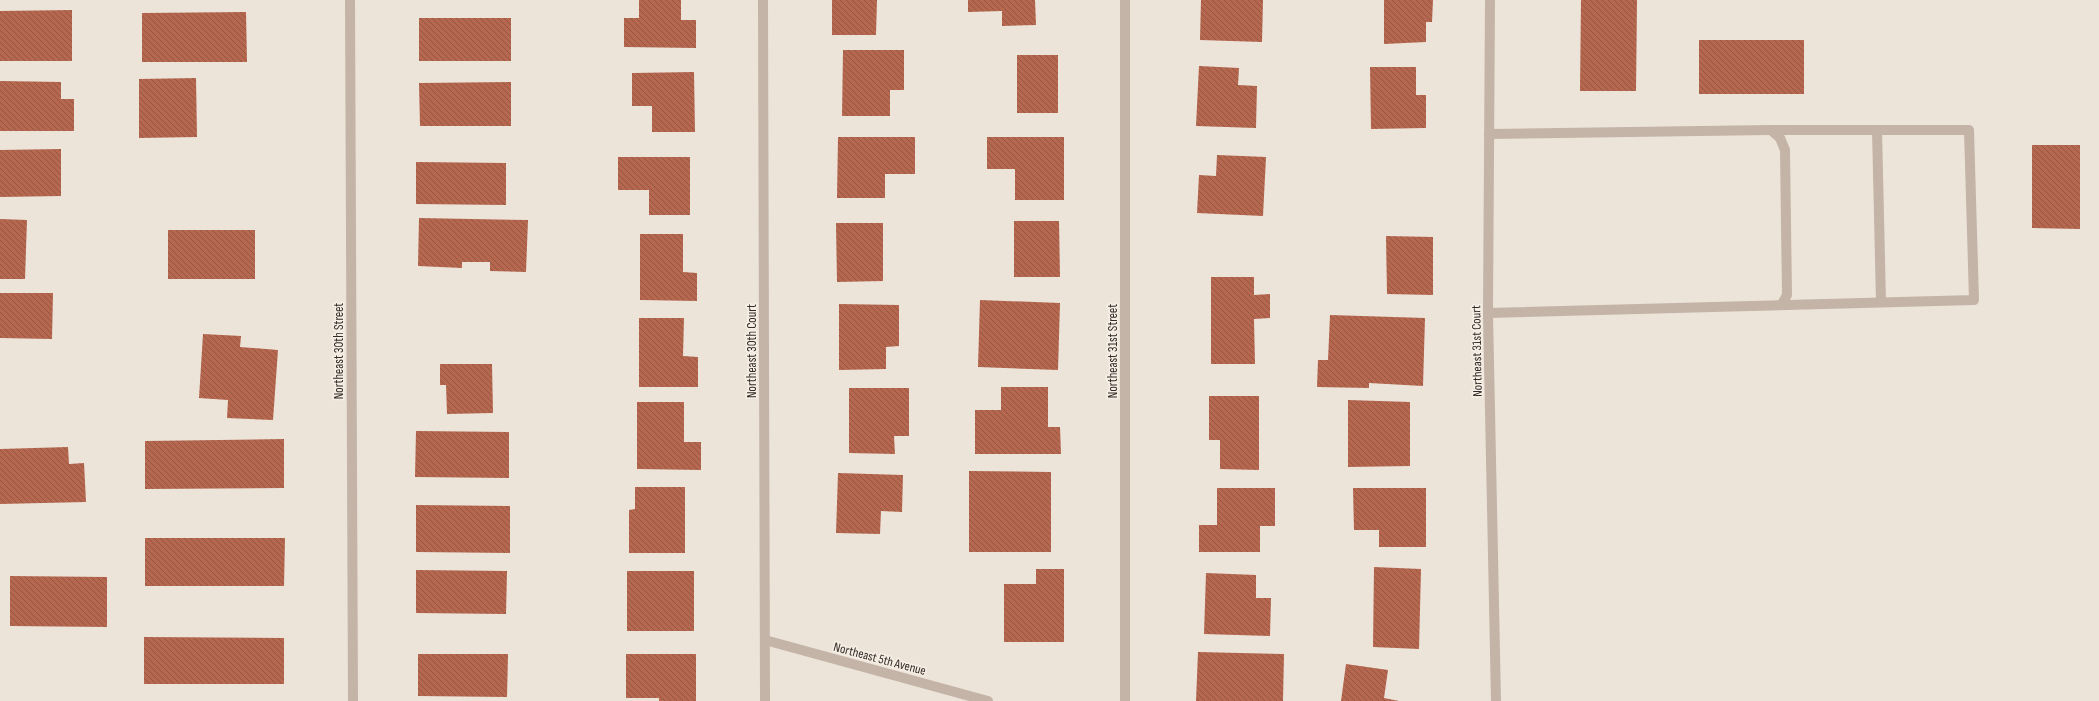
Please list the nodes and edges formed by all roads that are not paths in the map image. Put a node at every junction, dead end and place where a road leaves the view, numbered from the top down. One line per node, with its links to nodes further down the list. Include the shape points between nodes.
1 (350, 0): 12 (street, Northeast 30th Street)
2 (763, 0): 11 (street, Northeast 30th Court)
3 (1125, 0): 15 (street, Northeast 31st Street)
4 (1490, 0): 7 (street, Northeast 31st Court)
5 (1771, 130): 6 (street); 7 (street); 9 (street, via 1780,138 1785,150 1787,295)
6 (1877, 130): 8 (street); 8 (street, via 1969,130 1974,300)
7 (1489, 134): 10 (street, Northeast 31st Court)
8 (1882, 302): 9 (street)
9 (1782, 304): 10 (street)
10 (1488, 313): 16 (street, Northeast 31st Court)
11 (765, 640): 13 (street, Northeast 30th Court); 14 (street, Northeast 5th Avenue)
12 (353, 701)
13 (765, 701)
14 (988, 701)
15 (1125, 701)
16 (1496, 701)

